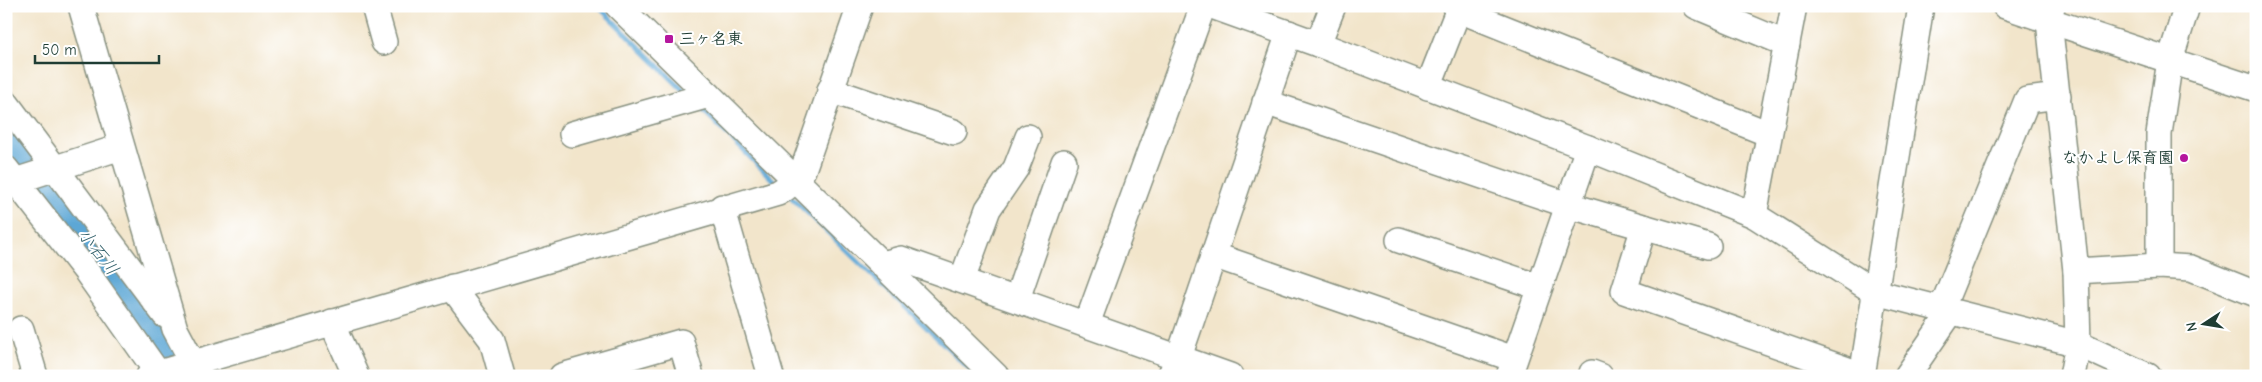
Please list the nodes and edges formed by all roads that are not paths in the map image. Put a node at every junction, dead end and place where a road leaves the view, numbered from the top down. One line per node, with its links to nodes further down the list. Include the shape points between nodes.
1 (81, 6): 31 (street)
2 (374, 6): 16 (street)
3 (618, 6): 23 (street)
4 (860, 6): 22 (street)
5 (1203, 6): 55 (street)
6 (1212, 6): 15 (street)
7 (1334, 6): 17 (street)
8 (1696, 6): 18 (street)
9 (1794, 6): 18 (street)
10 (1921, 6): 50 (street)
11 (2005, 6): 14 (street)
12 (2187, 6): 19 (street)
13 (1459, 8): 20 (street); 29 (street)
14 (2051, 13): 19 (street); 24 (street)
15 (1289, 33): 17 (street); 25 (street)
16 (384, 42)
17 (1318, 44): 20 (street)
18 (1787, 44): 29 (street)
19 (2170, 60): 21 (street); 45 (street, via 2159,134)
20 (1428, 87): 32 (street)
21 (2256, 89)
22 (830, 90): 27 (street); 36 (street, via 803,170)
23 (709, 95): 28 (street); 36 (street)
24 (2058, 96): 46 (street); 53 (street, via 2027,100)
25 (1265, 102): 37 (street); 43 (street)
26 (6, 103): 34 (street)
27 (954, 132)
28 (572, 134)
29 (1769, 134): 39 (street)
30 (1028, 138): 47 (street, via 1016,168 988,209)
31 (121, 147): 34 (street); 57 (street)
32 (1588, 148): 37 (street); 39 (street)
33 (1064, 162): 52 (street)
34 (56, 168): 35 (street); 57 (street)
35 (12, 178): 63 (street, via 86,271)
36 (796, 180): 38 (street, via 778,193); 44 (street)
37 (1568, 205): 40 (street); 49 (street)
38 (722, 207): 48 (street); 70 (street)
39 (1754, 214): 50 (street)
40 (1644, 227): 42 (street); 64 (street, via 1624,291)
41 (1399, 240): 49 (street)
42 (1708, 246)
43 (1213, 255): 59 (street); 60 (street)
44 (882, 264): 47 (street, via 900,259); 71 (street)
45 (2159, 266): 46 (street); 51 (street, via 2191,268)
46 (2076, 271): 58 (street)
47 (962, 280): 52 (street)
48 (452, 287): 54 (street); 67 (street, via 492,340)
49 (1540, 287): 60 (street)
50 (1875, 292): 53 (street); 64 (street)
51 (2256, 294)
52 (1017, 299): 55 (street)
53 (1946, 311): 58 (street); 73 (street)
54 (332, 322): 61 (street); 66 (street)
55 (1087, 324): 59 (street)
56 (22, 329): 65 (street)
57 (175, 329): 61 (street)
58 (2078, 344): 74 (street); 75 (street)
59 (1174, 367): 72 (street)
60 (1511, 367)
61 (193, 368): 63 (street)
62 (617, 368): 68 (street); 69 (street, via 681,342)
63 (156, 375)
64 (1862, 375)
65 (35, 376)
66 (356, 376)
67 (502, 376)
68 (562, 376)
69 (691, 376)
70 (771, 376)
71 (996, 376)
72 (1230, 376)
73 (1907, 376)
74 (2072, 376)
75 (2148, 376)

